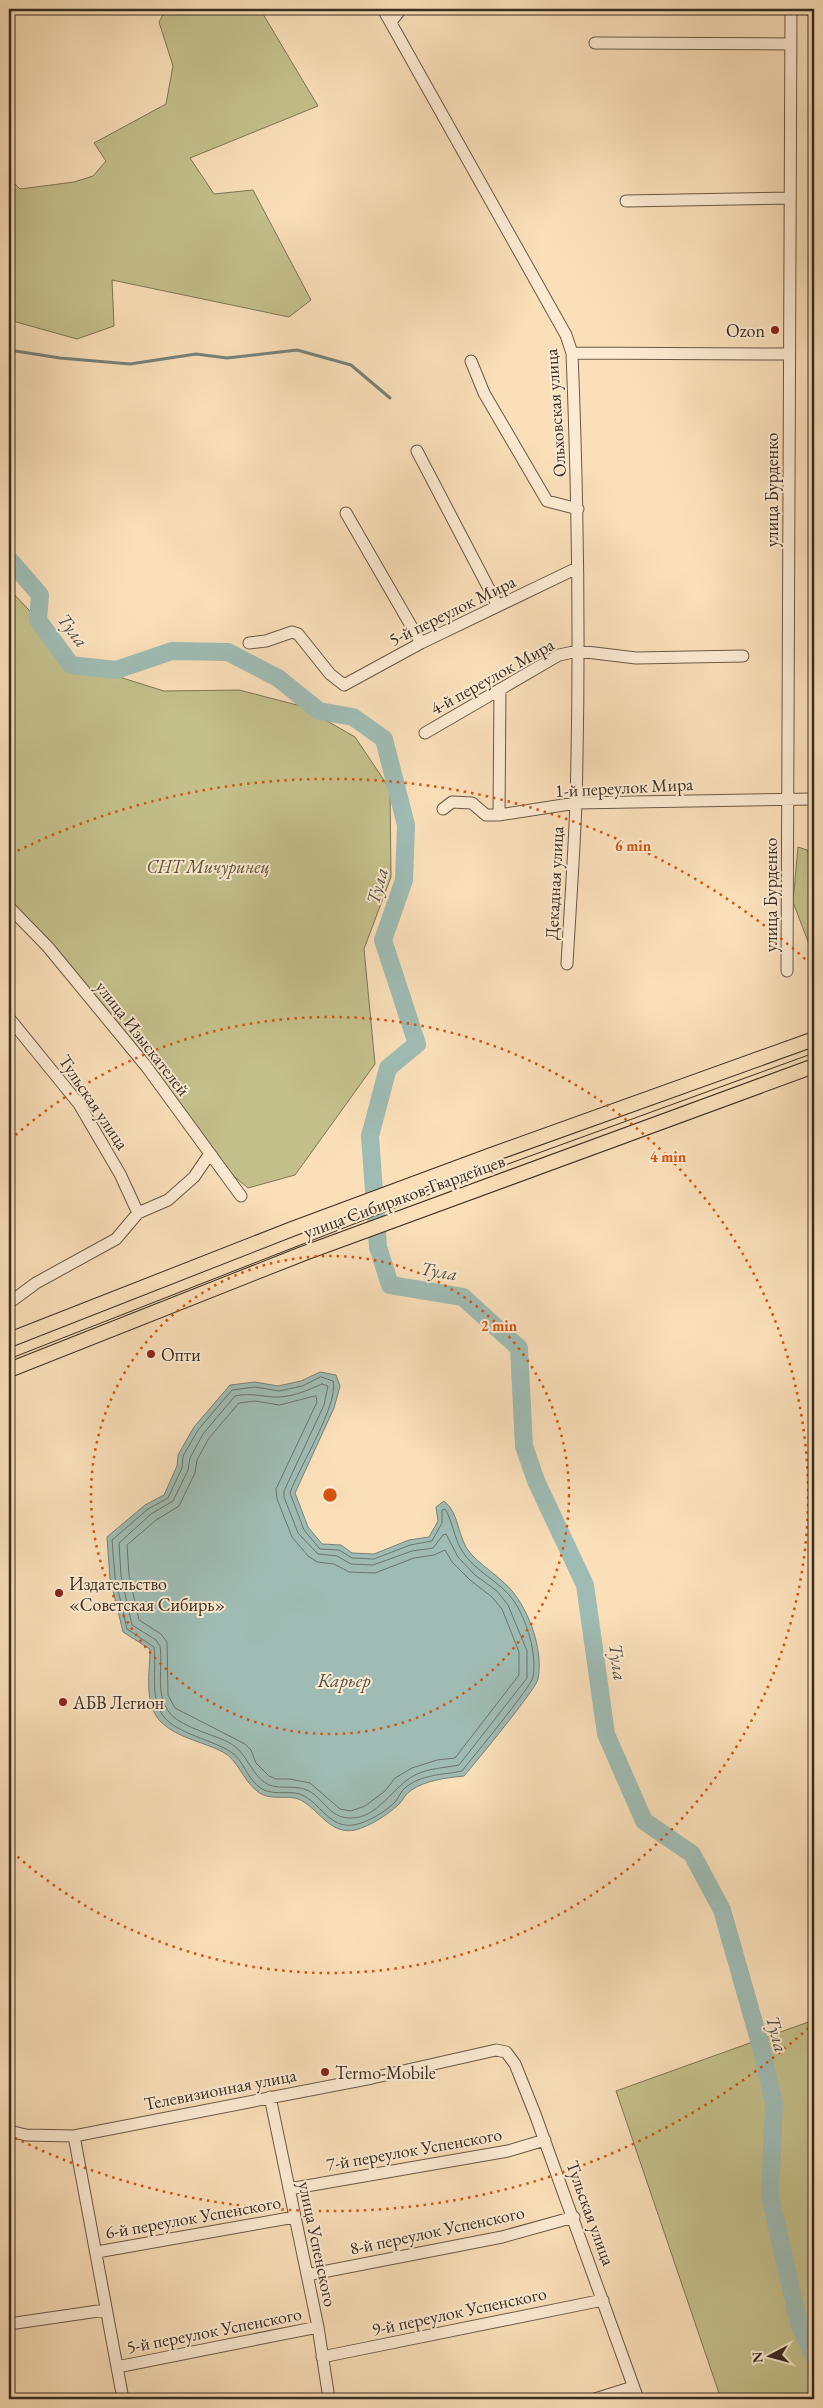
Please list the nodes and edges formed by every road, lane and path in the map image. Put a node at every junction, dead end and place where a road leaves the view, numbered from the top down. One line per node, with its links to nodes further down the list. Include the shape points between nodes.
1 (383, 9): 4 (street, Ольховская улица)
2 (401, 9): 4 (street)
3 (790, 9): 6 (street, улица Бурденко)
4 (391, 22): 9 (street, Ольховская улица, via 566,334)
5 (595, 43): 6 (street)
6 (790, 44): 7 (street, улица Бурденко)
7 (790, 198): 8 (street); 10 (street, улица Бурденко)
8 (626, 201)
9 (572, 353): 10 (street); 13 (street, Ольховская улица)
10 (788, 354): 24 (street, улица Бурденко)
11 (471, 361): 13 (street, via 484,392 546,501)
12 (417, 451): 16 (street)
13 (578, 509): 15 (street, Ольховская улица)
14 (346, 513): 18 (street)
15 (577, 568): 16 (street, 5-й переулок Мира); 19 (street, Ольховская улица)
16 (498, 606): 18 (street, 5-й переулок Мира)
17 (249, 643): 18 (street, 5-й переулок Мира, via 292,632 298,634 330,674 344,685)
18 (421, 643)
19 (578, 651): 20 (street, via 636,658); 21 (street, 4-й переулок Мира, via 559,655); 25 (street, Ольховская улица)
20 (744, 656)
21 (500, 689): 22 (street, 4-й переулок Мира); 27 (street)
22 (425, 733)
23 (814, 799): 24 (street, 1-й переулок Мира)
24 (788, 800): 25 (street, 1-й переулок Мира); 30 (street, улица Бурденко)
25 (576, 803): 27 (street, 1-й переулок Мира); 29 (street, Декадная улица)
26 (443, 810): 27 (street, 1-й переулок Мира, via 452,802 472,803 486,815)
27 (499, 815)
28 (9, 907): 34 (street, улица Изыскателей, via 48,947 146,1066)
29 (567, 964)
30 (787, 971)
31 (9, 1018): 36 (street, Тульская улица, via 79,1104 120,1174)
32 (814, 1039): 38 (main road, улица Сибиряков-Гвардейцев, via 292,1229)
33 (814, 1066): 39 (main road, улица Сибиряков-Гвардейцев, via 302,1254)
34 (209, 1155): 35 (street, улица Изыскателей); 36 (street, via 194,1178 168,1200)
35 (241, 1196)
36 (138, 1213): 37 (street, via 116,1239)
37 (9, 1301)
38 (9, 1340)
39 (9, 1370)
40 (496, 2050): 41 (street, Телевизионная улица); 44 (street, Тульская улица, via 506,2052 515,2064)
41 (270, 2097): 43 (street, Телевизионная улица); 45 (street, улица Успенского)
42 (9, 2131): 43 (street, Телевизионная улица, via 26,2135)
43 (74, 2136): 48 (street)
44 (545, 2140): 45 (street, 7-й переулок Успенского, via 508,2151); 47 (street, Тульская улица)
45 (289, 2189): 46 (street, улица Успенского)
46 (294, 2217): 48 (street, 6-й переулок Успенского); 49 (street, улица Успенского)
47 (574, 2217): 49 (street, 8-й переулок Успенского, via 502,2237); 50 (street, Тульская улица)
48 (97, 2252): 51 (street)
49 (307, 2275): 53 (street, улица Успенского)
50 (604, 2300): 54 (street, 9-й переулок Успенского); 56 (street, Тульская улица)
51 (105, 2310): 52 (street); 55 (street)
52 (9, 2324)
53 (318, 2328): 54 (street, улица Успенского); 55 (street, 5-й переулок Успенского)
54 (322, 2357): 58 (street, улица Успенского)
55 (117, 2366): 57 (street)
56 (634, 2387): 59 (street); 60 (street, Тульская улица)
57 (123, 2399)
58 (328, 2399)
59 (595, 2399)
60 (638, 2399)

